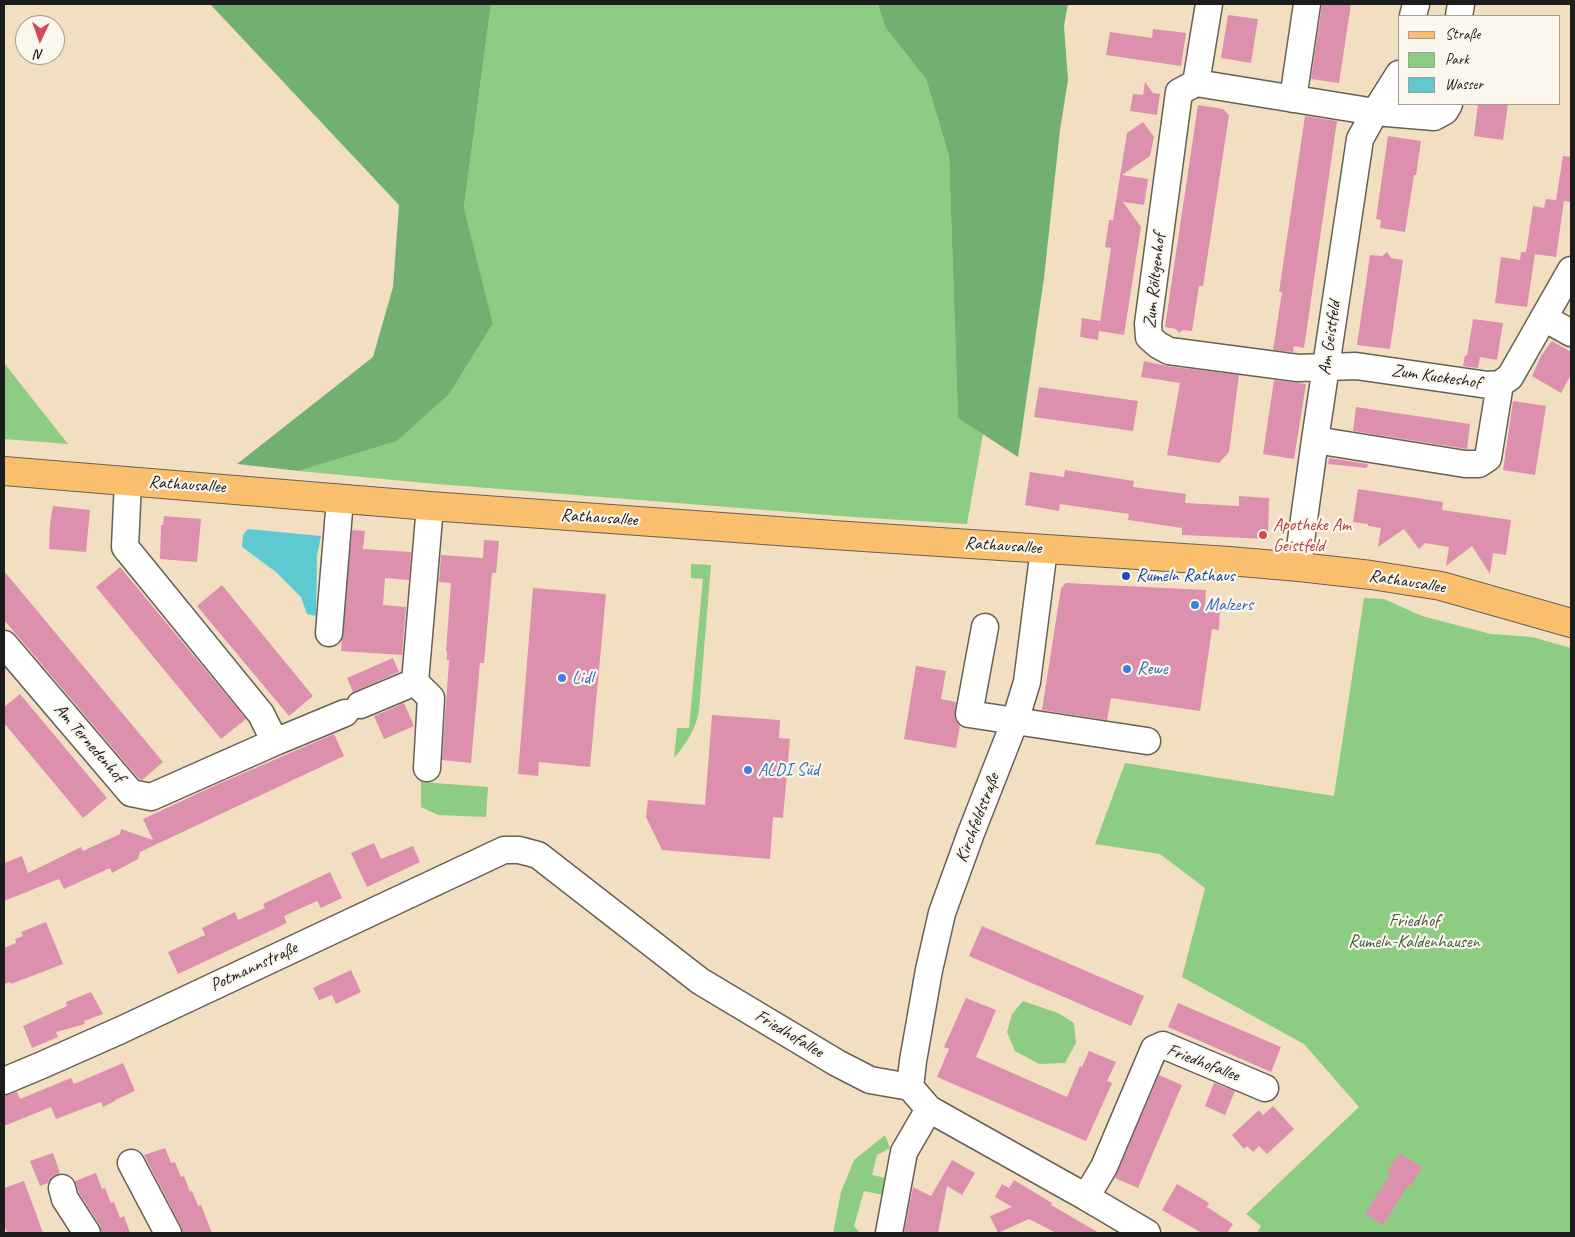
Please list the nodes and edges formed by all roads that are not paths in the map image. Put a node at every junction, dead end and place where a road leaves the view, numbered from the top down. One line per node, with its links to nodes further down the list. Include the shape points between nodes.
1 (1209, 4): 4 (street)
2 (1307, 4): 5 (street)
3 (1398, 76): 7 (street, Am Geistfeld)
4 (1196, 83): 5 (street); 11 (street, Zum Röltgenhof, via 1179,92 1148,324 1149,337 1169,351 1298,368)
5 (1293, 99): 7 (street)
6 (1448, 105): 7 (street, via 1445,111 1434,118)
7 (1375, 112): 11 (street, Am Geistfeld, via 1360,139)
8 (1571, 270): 9 (street, Zum Kuckeshof)
9 (1544, 318): 10 (street); 12 (street, Zum Kuckeshof, via 1510,377)
10 (1571, 333)
11 (1326, 367): 12 (street, Zum Kuckeshof, via 1356,366); 13 (street, Am Geistfeld)
12 (1500, 384): 13 (street, via 1488,458 1479,464)
13 (1316, 440): 19 (street, Am Geistfeld)
14 (4, 470): 15 (main road, Rathausallee)
15 (128, 481): 16 (main road, Rathausallee); 27 (street, via 125,547 260,714)
16 (340, 499): 17 (main road, Rathausallee); 22 (street)
17 (430, 506): 18 (main road, Rathausallee); 24 (street)
18 (1044, 549): 19 (main road, Rathausallee); 25 (street, Kirchfeldstraße, via 1027,682)
19 (1299, 567): 20 (main road, Rathausallee, via 1441,586)
20 (1571, 623)
21 (986, 627): 25 (street, via 969,714)
22 (329, 633)
23 (4, 644): 27 (street, Am Ternedenhof, via 131,793 151,797)
24 (415, 682): 27 (street, Am Ternedenhof); 28 (street, via 431,698)
25 (1015, 721): 26 (street); 31 (street, Kirchfeldstraße, via 942,913)
26 (1147, 741)
27 (275, 742)
28 (427, 768)
29 (504, 850): 30 (street, Potmannstraße, via 121,1030); 31 (street, Friedhofallee, via 538,855 700,980 837,1063 870,1080)
30 (4, 1081)
31 (910, 1087): 33 (street)
32 (1265, 1088): 36 (street, Friedhofallee, via 1163,1045 1154,1049 1104,1167)
33 (929, 1109): 36 (street); 39 (street, via 904,1152)
34 (130, 1163): 38 (street)
35 (62, 1188): 37 (street, via 65,1199)
36 (1086, 1197): 40 (street)
37 (87, 1233)
38 (168, 1233)
39 (889, 1233)
40 (1146, 1233)

